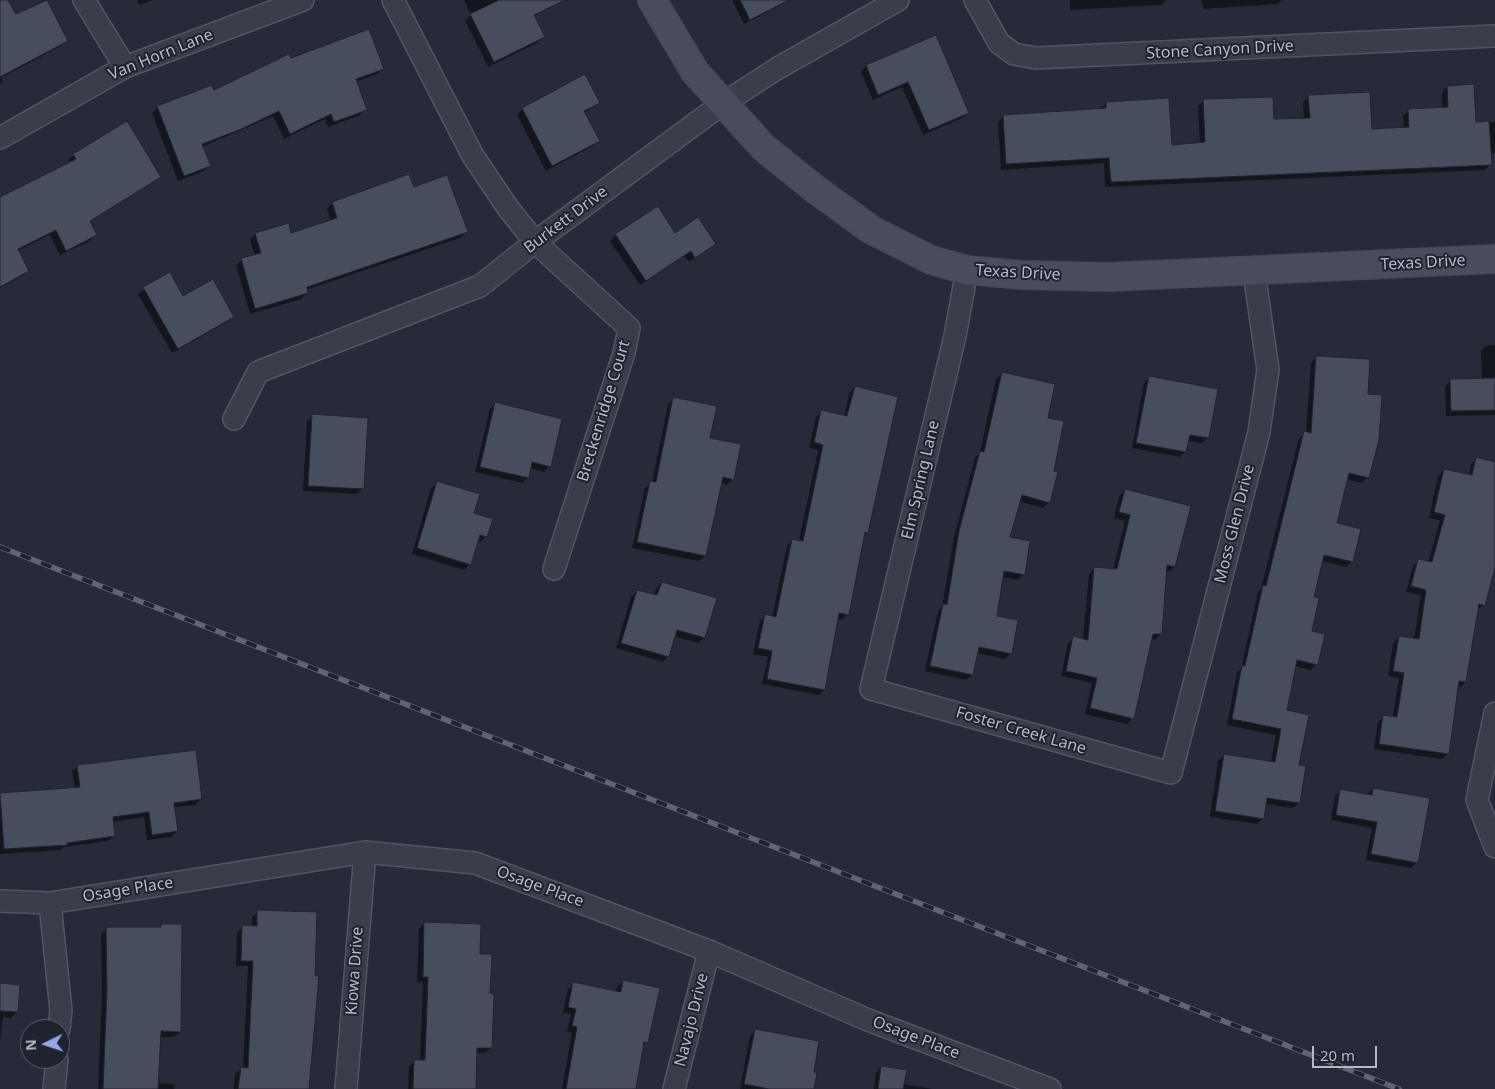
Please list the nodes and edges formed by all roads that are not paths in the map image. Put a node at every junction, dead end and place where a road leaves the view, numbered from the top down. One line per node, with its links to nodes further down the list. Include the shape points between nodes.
1 (84, 0): 8 (street)
2 (303, 0): 8 (street, Van Horn Lane)
3 (393, 0): 11 (street, Breckenridge Court, via 473,156)
4 (652, 0): 9 (street, Texas Drive, via 695,72)
5 (898, 0): 9 (street, Burkett Drive, via 778,68)
6 (975, 0): 7 (street, Stone Canyon Drive, via 999,43 1014,54 1036,58)
7 (1495, 36)
8 (126, 67): 10 (street, Van Horn Lane)
9 (722, 104): 11 (street, Burkett Drive); 13 (street, Texas Drive, via 764,148 870,228 931,260)
10 (0, 138)
11 (534, 242): 15 (street, Burkett Drive, via 480,286 258,372); 16 (street, Breckenridge Court, via 629,328 624,353)
12 (1495, 259): 14 (street, Texas Drive)
13 (967, 270): 14 (street, Texas Drive, via 1108,277); 17 (street, Elm Spring Lane, via 955,336)
14 (1254, 272): 19 (street, Moss Glen Drive, via 1268,370 1259,432)
15 (234, 419)
16 (554, 569)
17 (871, 689): 19 (street, Foster Creek Lane)
18 (1495, 713): 20 (street, via 1477,800)
19 (1171, 773)
20 (1495, 847)
21 (365, 852): 23 (street, Osage Place); 24 (street, Osage Place, via 475,863); 29 (street, Kiowa Drive)
22 (0, 901): 23 (street, Osage Place)
23 (50, 903): 25 (street)
24 (709, 951): 27 (street, Osage Place); 30 (street, Navajo Drive)
25 (60, 1019)
26 (56, 1069): 28 (street)
27 (1005, 1081): 31 (street, Osage Place)
28 (54, 1089)
29 (346, 1089)
30 (674, 1089)
31 (1050, 1089)

